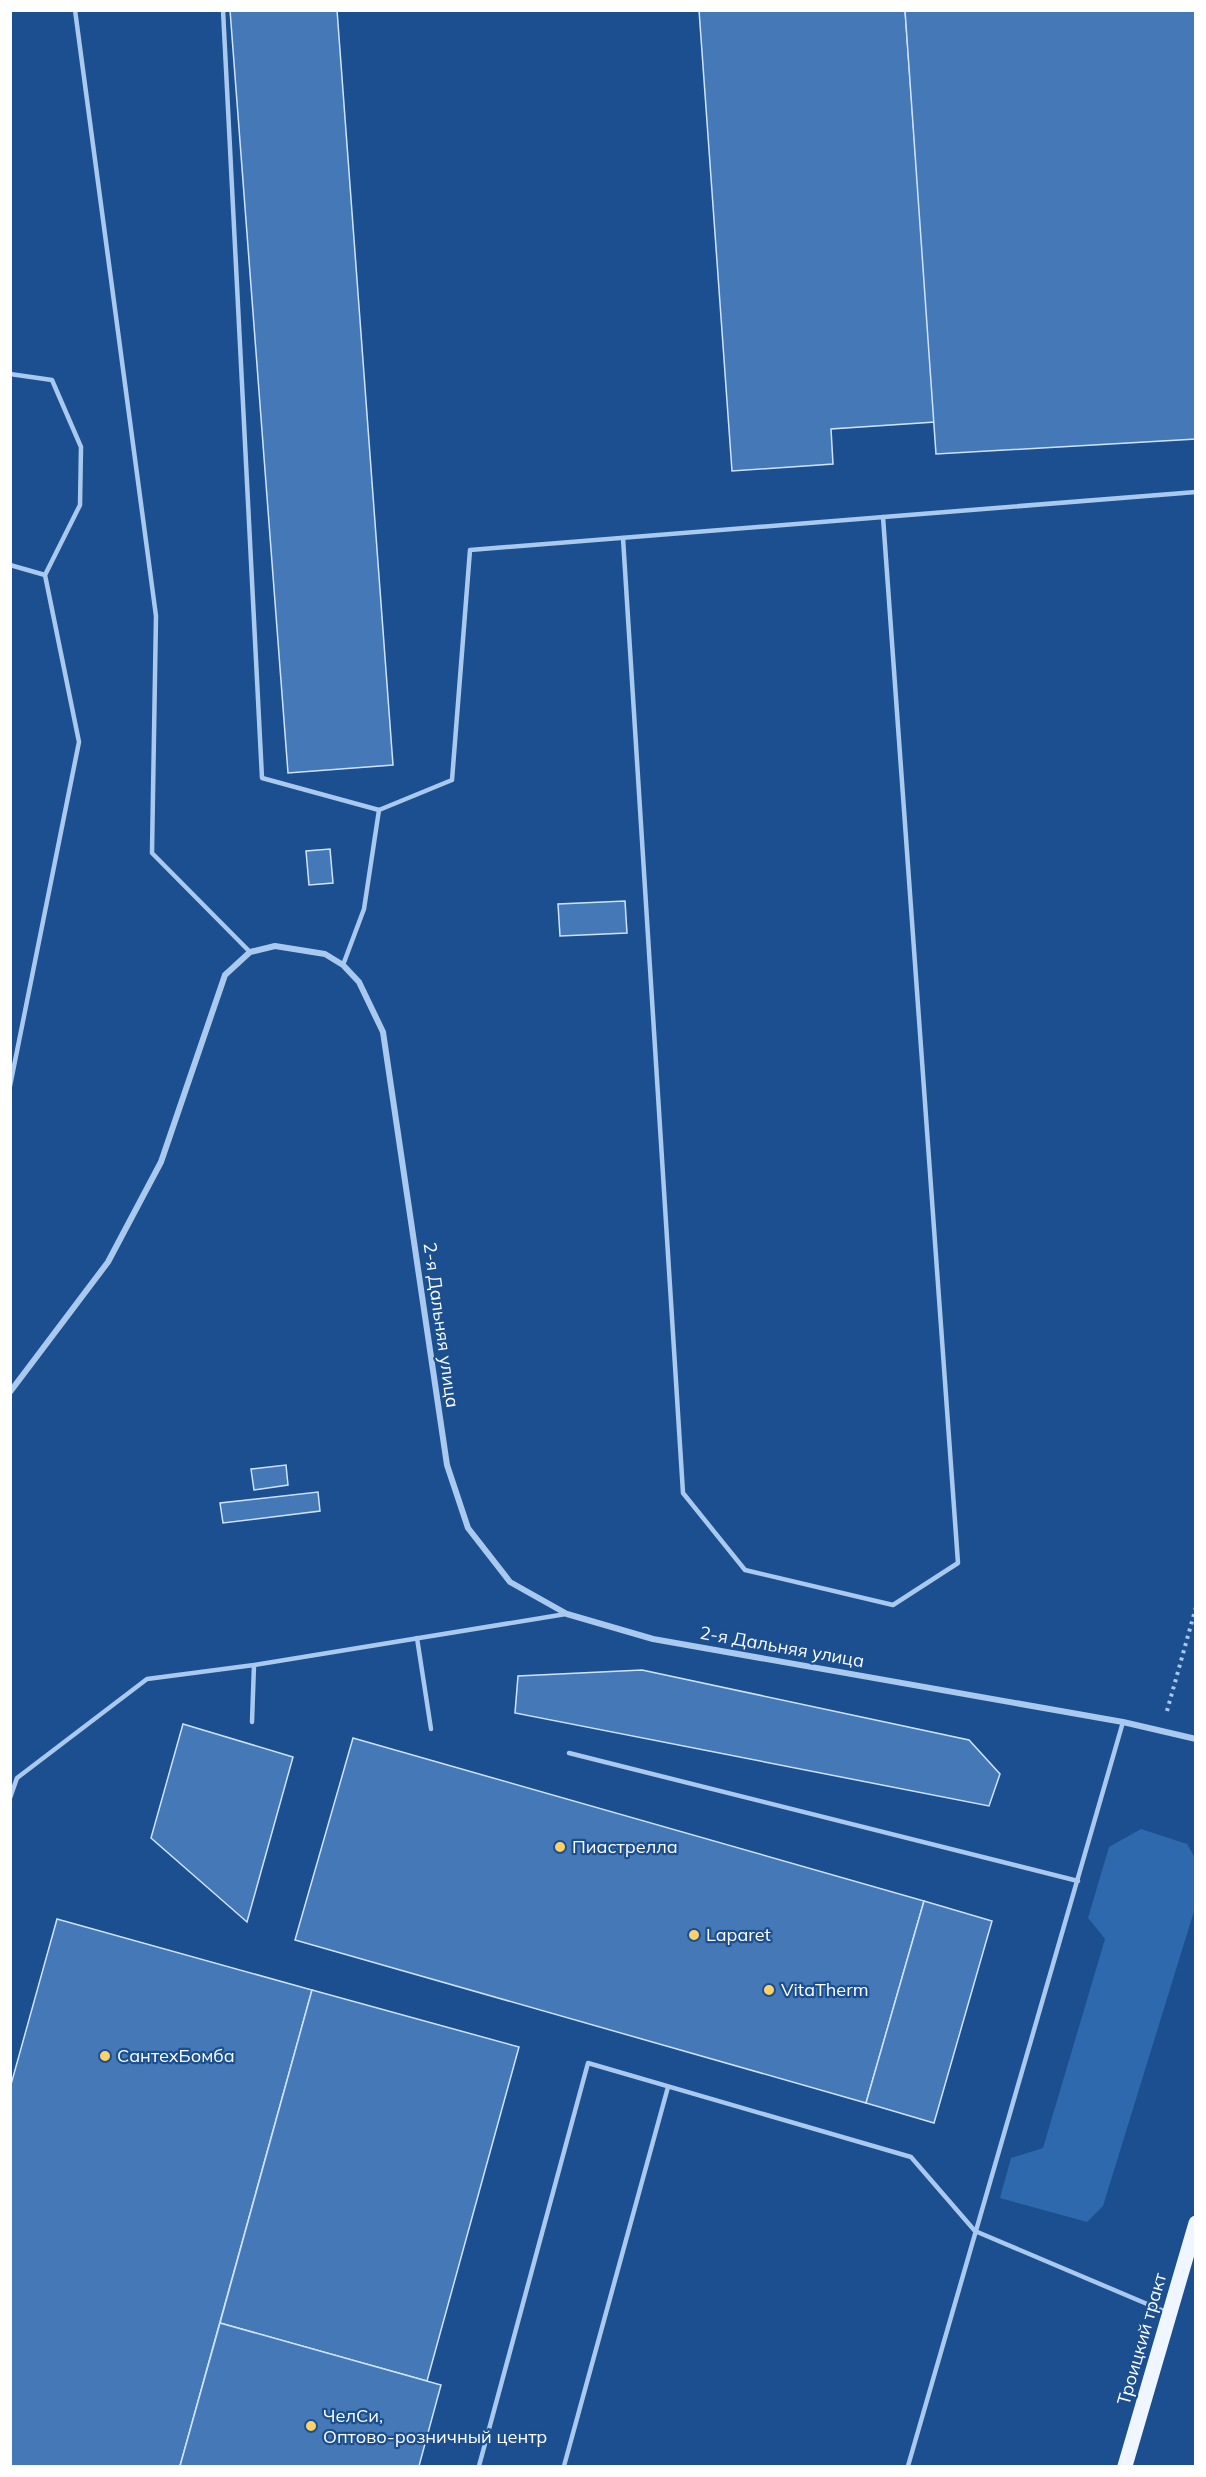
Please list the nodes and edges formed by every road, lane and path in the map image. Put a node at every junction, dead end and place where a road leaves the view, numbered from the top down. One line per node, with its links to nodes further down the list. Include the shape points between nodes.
1 (75, 10): 10 (lane, via 156,616 152,853)
2 (223, 10): 9 (lane, via 262,778)
3 (10, 374): 8 (lane, via 52,380 81,447 80,505)
4 (1196, 492): 5 (lane)
5 (883, 517): 6 (lane); 6 (lane, via 957,1563 893,1605 745,1570 683,1493)
6 (623, 538): 9 (lane, via 470,550 452,780)
7 (10, 565): 8 (lane)
8 (45, 575): 12 (lane, via 79,742)
9 (379, 810): 11 (lane, via 364,909)
10 (250, 952): 11 (street, 2-я Дальняя улица, via 275,946 325,954); 13 (street, via 225,975 161,1162 113,1252)
11 (343, 965): 15 (street, 2-я Дальняя улица, via 359,982 383,1032 447,1465 464,1517 468,1528 510,1582)
12 (10, 1086)
13 (10, 1392)
14 (1196, 1607): 21 (path)
15 (567, 1614): 16 (lane); 19 (street, 2-я Дальняя улица, via 653,1640)
16 (417, 1638): 17 (lane); 20 (lane)
17 (254, 1665): 18 (lane); 24 (lane, via 147,1679 16,1778)
18 (252, 1722)
19 (1123, 1722): 21 (street, 2-я Дальняя улица); 25 (lane)
20 (431, 1730)
21 (1161, 1731): 22 (street, 2-я Дальняя улица)
22 (1196, 1739)
23 (569, 1754): 25 (lane)
24 (10, 1798)
25 (1078, 1881): 28 (lane)
26 (668, 2087): 28 (lane, via 911,2157); 30 (lane, via 588,2063); 31 (lane)
27 (1196, 2223): 29 (main road, Троицкий тракт)
28 (975, 2231): 29 (lane); 32 (lane)
29 (1169, 2314): 33 (main road, Троицкий тракт)
30 (479, 2466)
31 (564, 2466)
32 (908, 2466)
33 (1125, 2466)

